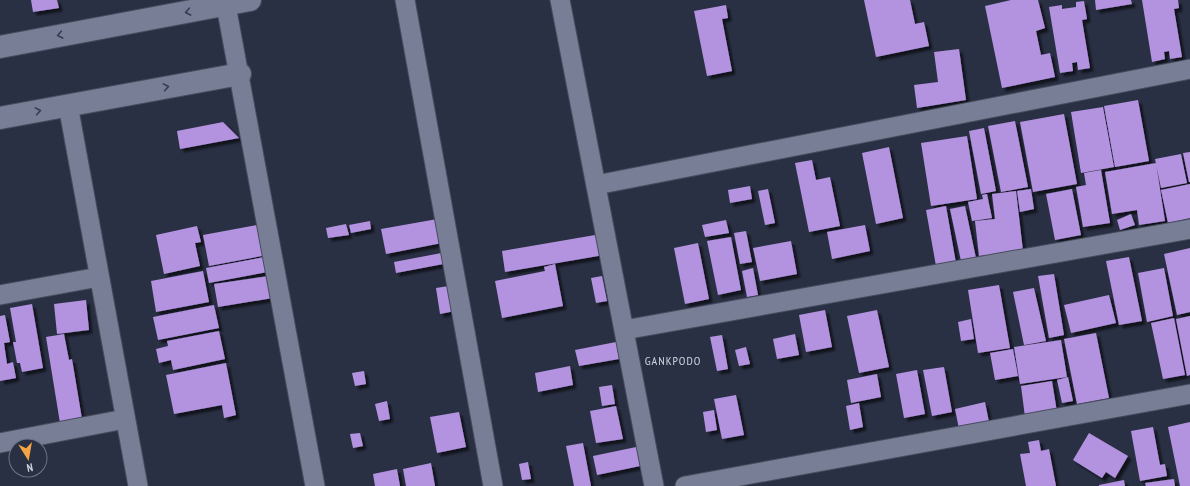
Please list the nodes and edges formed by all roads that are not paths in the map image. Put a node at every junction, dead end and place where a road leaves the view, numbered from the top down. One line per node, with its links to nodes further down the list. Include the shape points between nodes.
1 (250, 0): 4 (street)
2 (405, 0): 20 (street)
3 (560, 0): 10 (street)
4 (226, 2): 5 (street, one-way to 5); 7 (street)
5 (0, 47)
6 (1190, 69): 10 (street)
7 (240, 74): 8 (street, one-way to 7); 19 (street)
8 (68, 105): 9 (street, one-way to 8); 12 (street)
9 (0, 118)
10 (596, 185): 14 (street)
11 (1190, 229): 14 (street)
12 (99, 278): 13 (street); 16 (street)
13 (0, 295)
14 (624, 330): 21 (street)
15 (1190, 394): 22 (street)
16 (125, 419): 17 (street); 18 (street)
17 (0, 443)
18 (138, 486)
19 (315, 486)
20 (493, 486)
21 (654, 486)
22 (685, 486)

